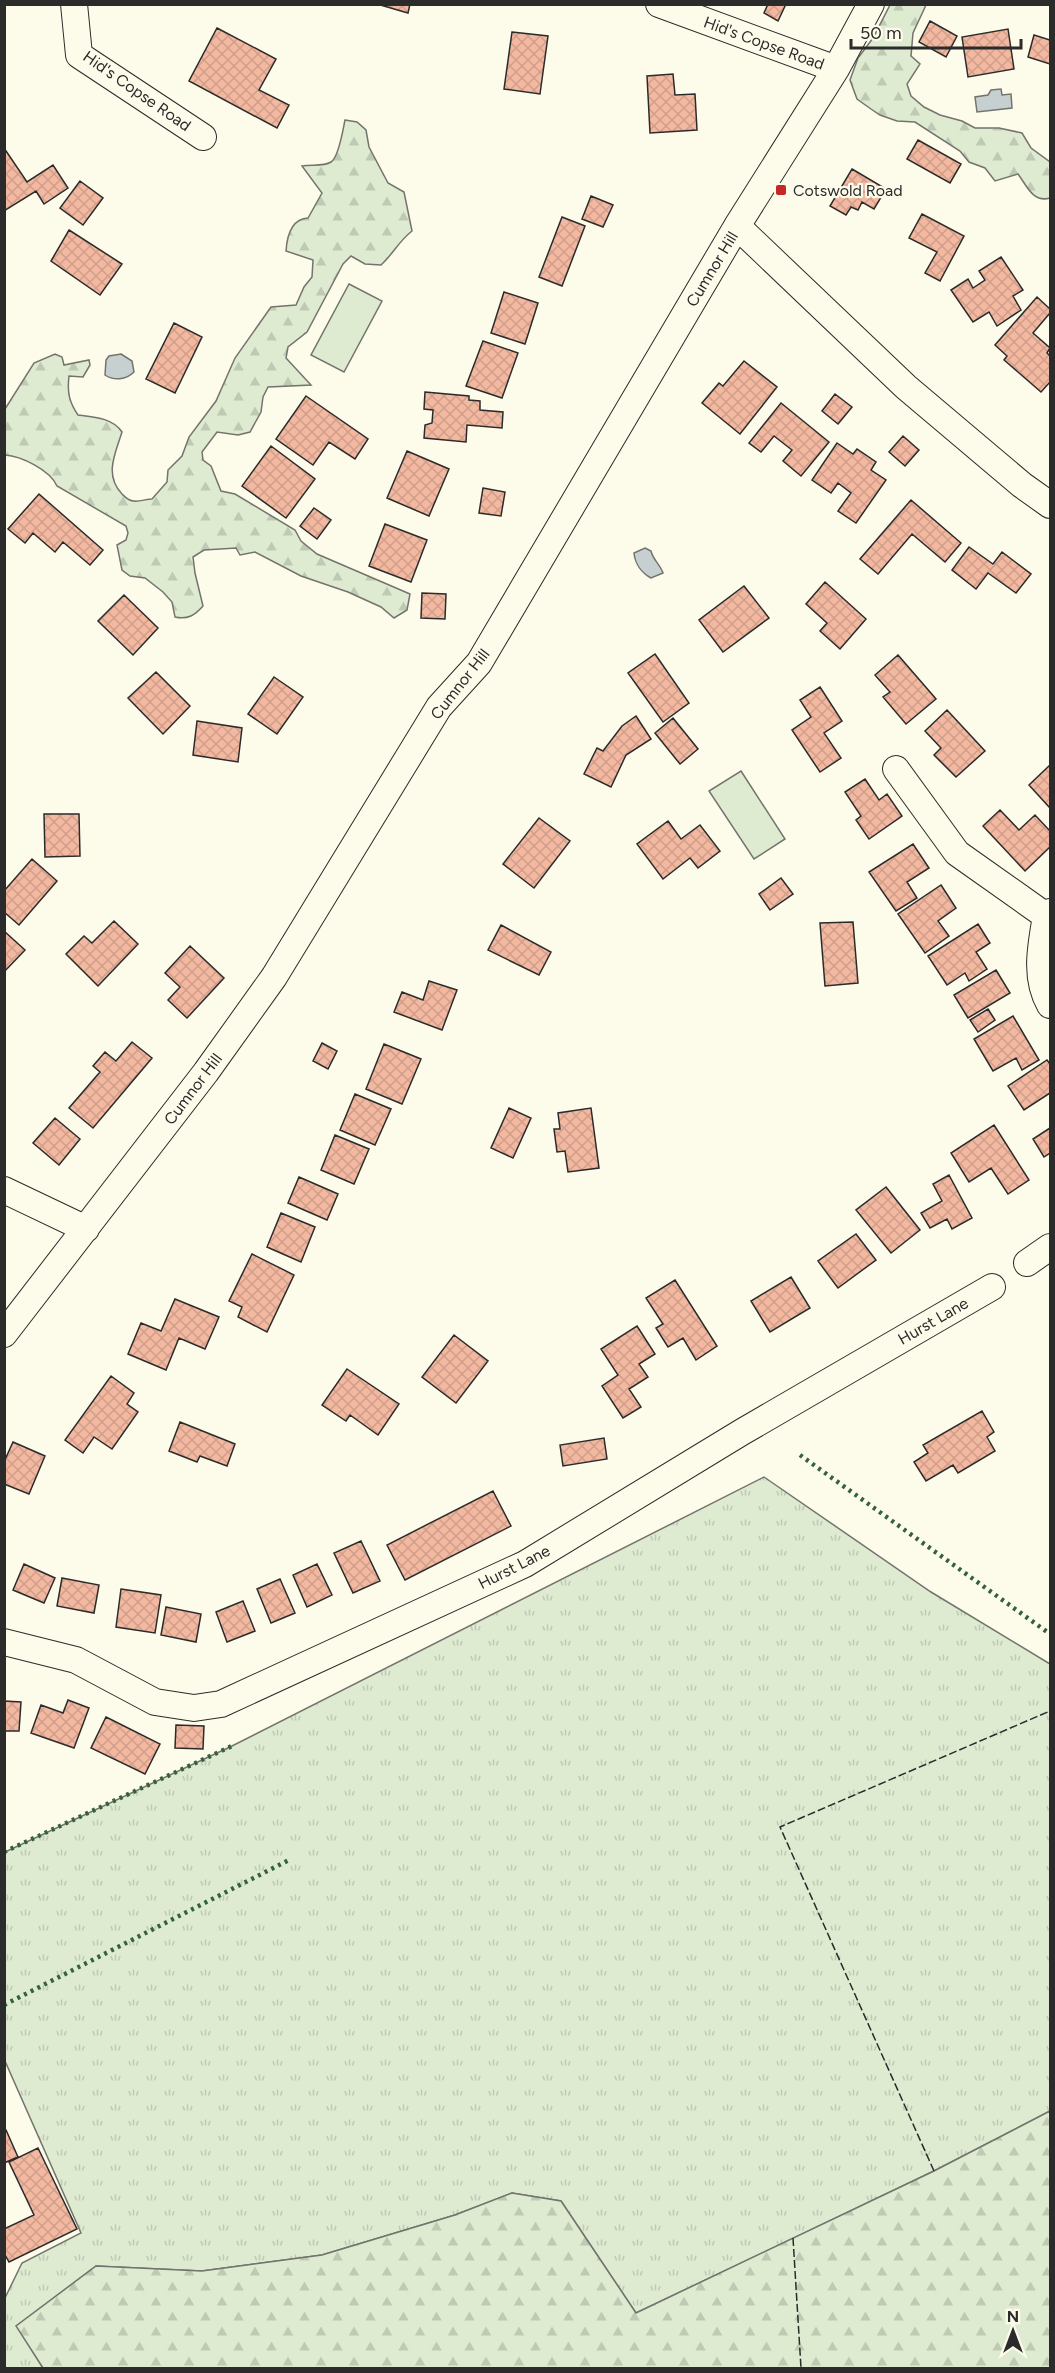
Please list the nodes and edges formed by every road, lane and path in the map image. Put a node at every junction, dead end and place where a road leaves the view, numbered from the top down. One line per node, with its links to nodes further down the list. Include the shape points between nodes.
1 (74, 4): 5 (street, Hid's Copse Road, via 80,55)
2 (659, 4): 4 (street, Hid's Copse Road)
3 (871, 4): 4 (street, Cumnor Hill)
4 (836, 69): 6 (street, Cumnor Hill)
5 (203, 137)
6 (737, 226): 7 (street, via 906,387); 12 (street, Cumnor Hill, via 479,663 439,707 274,977)
7 (1050, 505)
8 (896, 769): 9 (street, via 957,853)
9 (1048, 914): 10 (street, via 1040,956 1042,991)
10 (1050, 1005)
11 (4, 1190): 12 (street)
12 (86, 1229): 16 (street, Cumnor Hill)
13 (1050, 1247): 14 (street)
14 (1027, 1263)
15 (992, 1287): 17 (street, Hurst Lane, via 525,1564 221,1704 194,1708 155,1702 76,1660)
16 (4, 1334)
17 (4, 1642)

